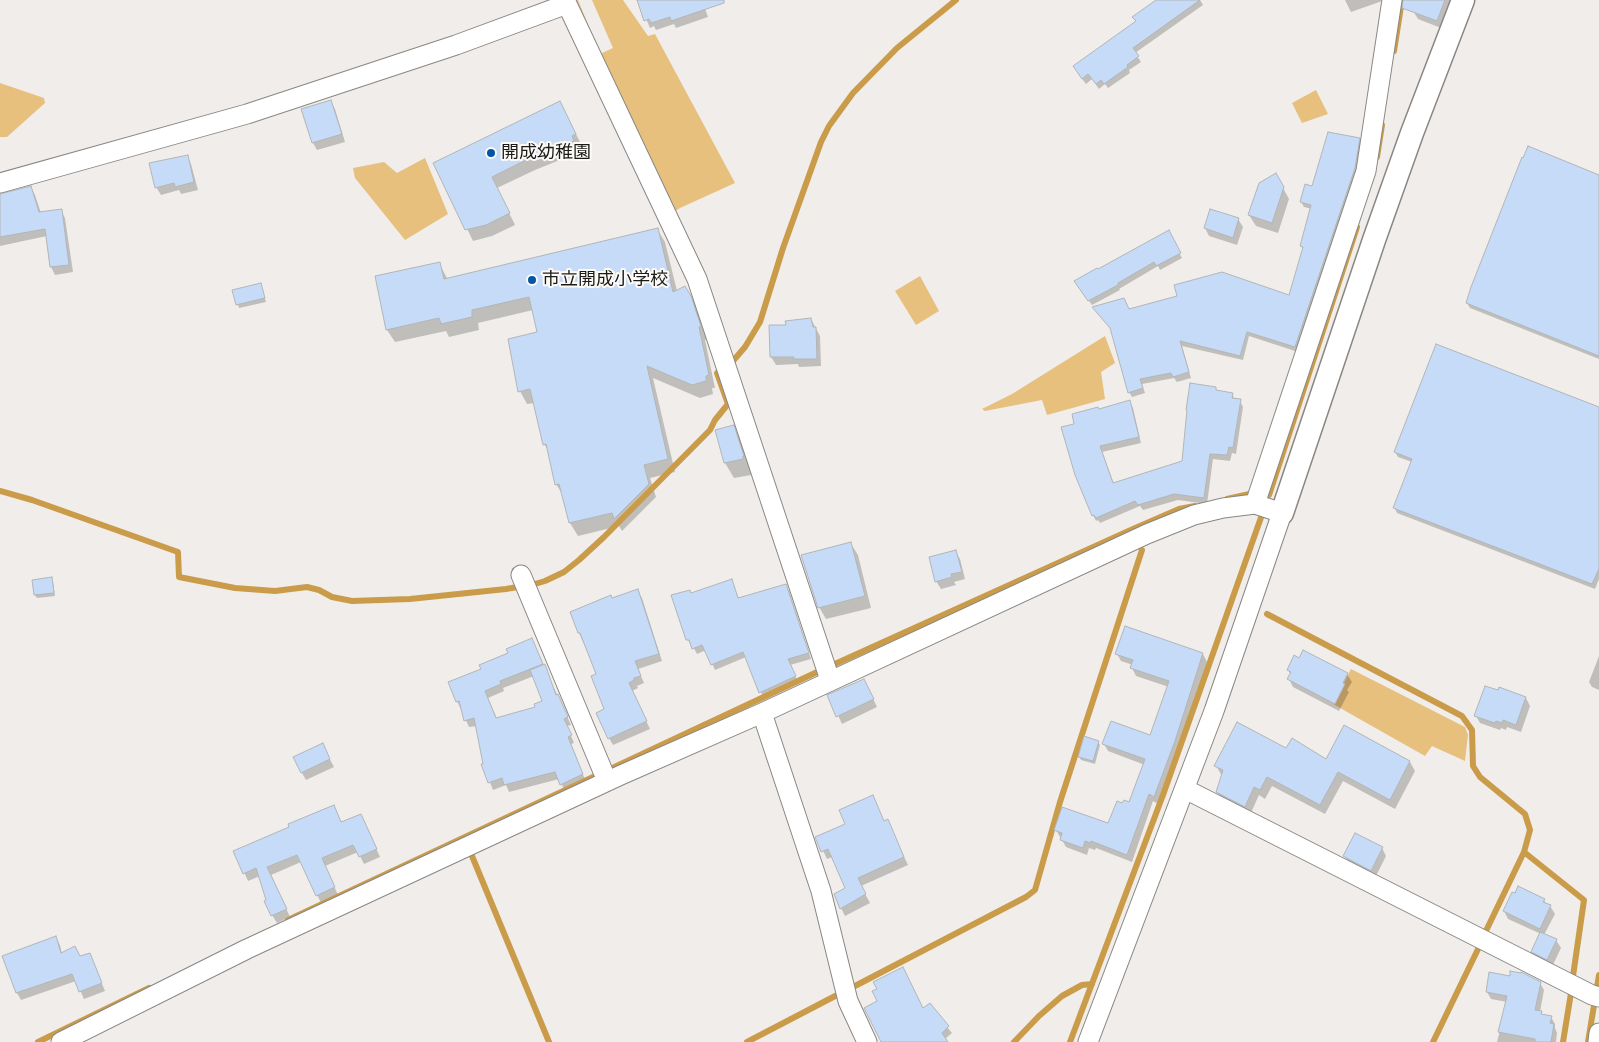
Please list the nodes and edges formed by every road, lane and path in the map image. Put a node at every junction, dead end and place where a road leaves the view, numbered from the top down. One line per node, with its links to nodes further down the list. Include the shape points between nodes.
1 (1392, 0): 5 (street, via 1366,171)
2 (1463, 0): 5 (street, via 1377,231)
3 (566, 2): 4 (street, via 447,48 247,114); 7 (street, via 697,279)
4 (0, 183)
5 (1264, 503): 7 (street, via 1194,515); 10 (street, via 1214,711)
6 (524, 582): 9 (street)
7 (827, 672): 8 (street)
8 (762, 713): 9 (street); 14 (street, via 821,891 848,1001)
9 (604, 775): 13 (street)
10 (1185, 789): 11 (street); 15 (street)
11 (1597, 996)
12 (1599, 1033): 16 (street)
13 (61, 1042)
14 (867, 1042)
15 (1088, 1042)
16 (1598, 1042)

